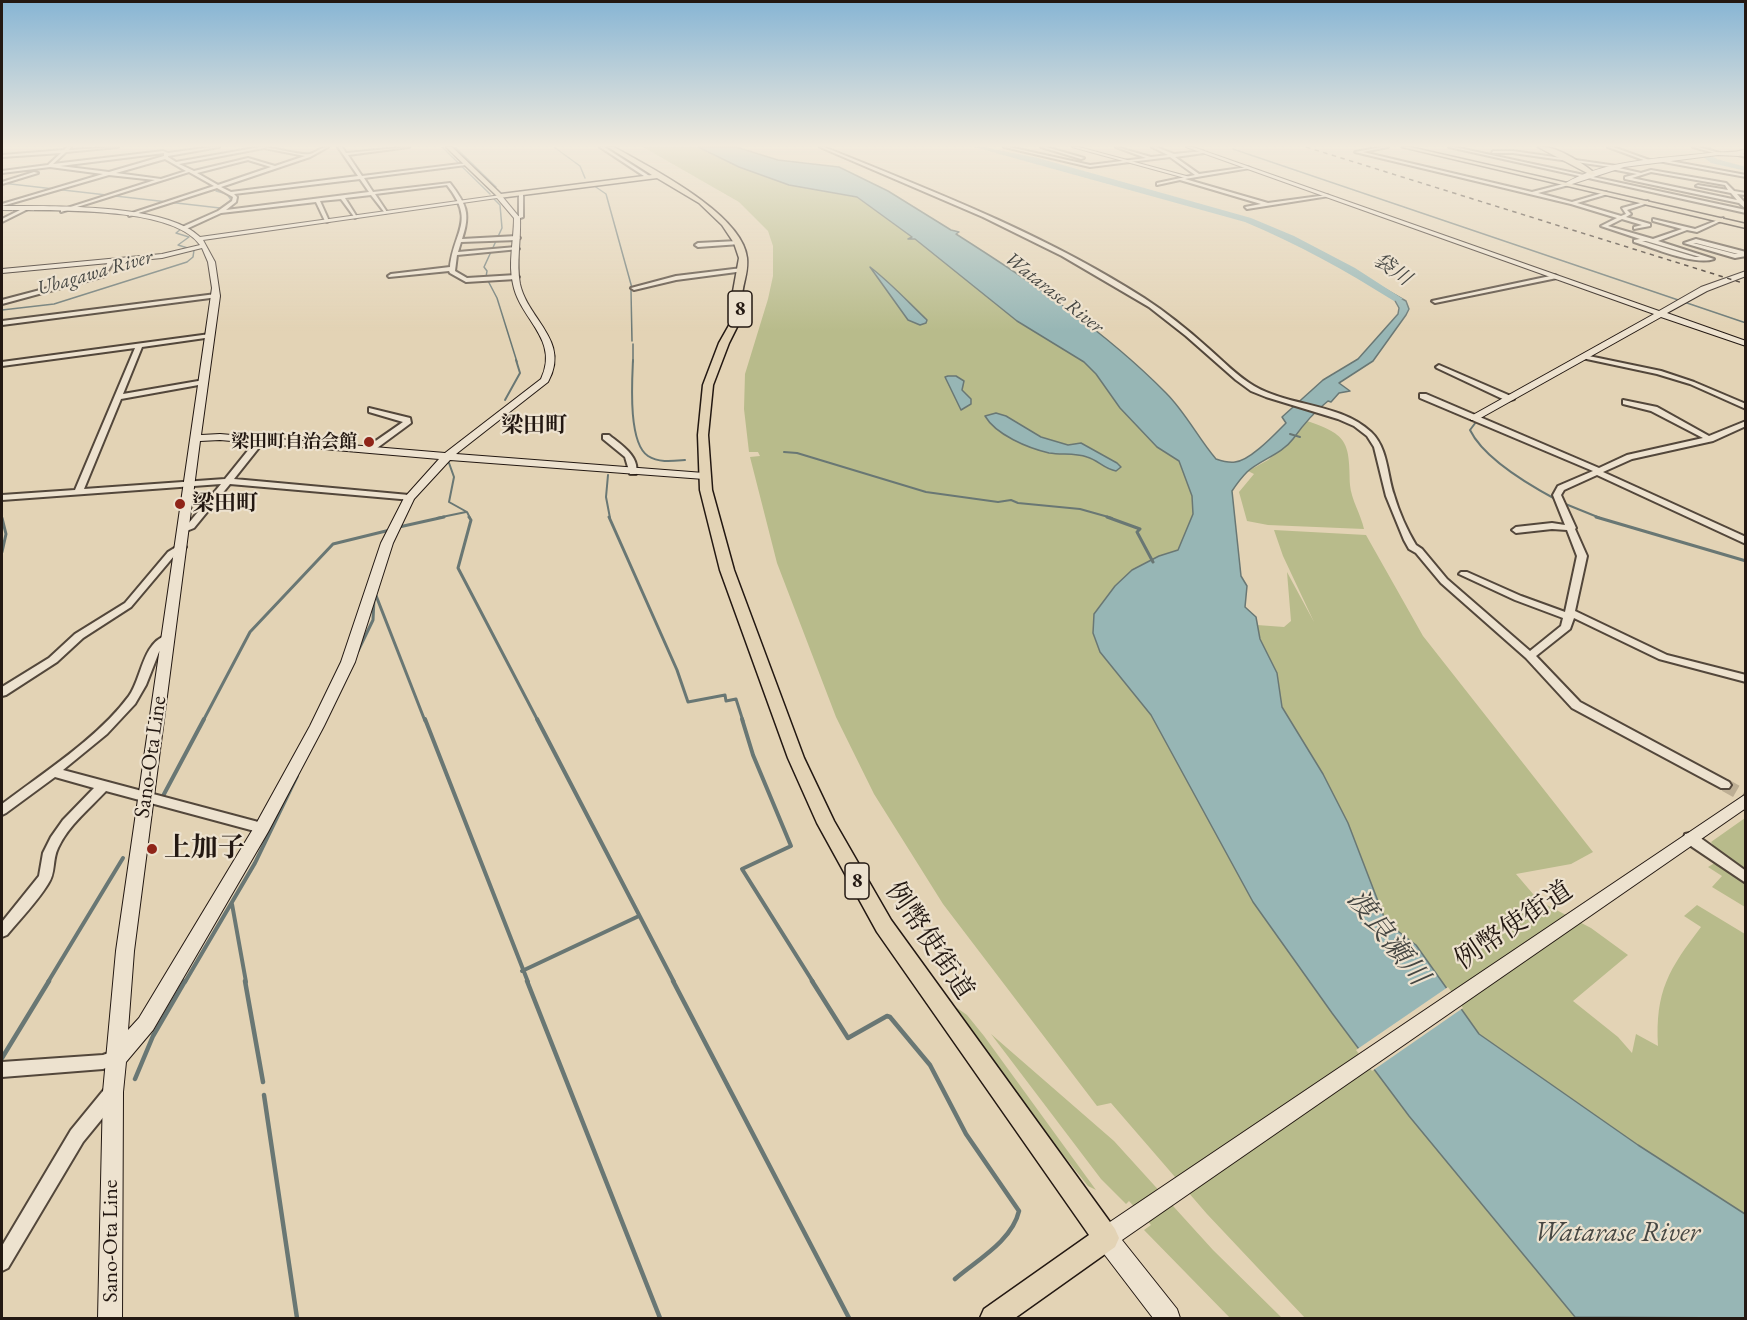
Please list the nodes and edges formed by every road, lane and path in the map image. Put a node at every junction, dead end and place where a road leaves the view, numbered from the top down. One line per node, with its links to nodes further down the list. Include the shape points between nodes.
1 (23, 209): 2 (street)
2 (26, 209): 20 (street); 29 (street)
3 (71, 209): 20 (street)
4 (151, 209): 23 (street)
5 (225, 209): 21 (street)
6 (245, 209): 21 (street)
7 (321, 209): 30 (street)
8 (350, 209): 24 (street)
9 (383, 209): 22 (street)
10 (409, 209): 22 (street)
11 (465, 209): 37 (street, via 467,216)
12 (509, 209): 26 (street)
13 (521, 209): 26 (street, via 521,217)
14 (708, 209): 40 (main road, 8)
15 (969, 209): 98 (street, via 1068,256 1160,312 1246,385 1354,424 1371,436 1412,548 1470,606)
16 (1362, 209): 54 (street)
17 (1590, 209): 25 (street)
18 (1625, 209): 25 (street, via 1629,214)
19 (1675, 209): 27 (main road)
20 (63, 211): 23 (street)
21 (220, 212): 32 (street)
22 (385, 212): 24 (street)
23 (131, 215): 32 (street)
24 (355, 217): 30 (street)
25 (1622, 217): 35 (street, via 1648,225 1636,230); 36 (street, via 1604,226)
26 (517, 218): 34 (street)
27 (1720, 219): 31 (main road); 33 (street, via 1698,231)
28 (1655, 220): 33 (street)
29 (2, 221)
30 (327, 221): 42 (street)
31 (1746, 225)
32 (183, 228): 42 (street)
33 (1686, 229): 35 (street)
34 (517, 238): 37 (street); 43 (street)
35 (1660, 238): 39 (street)
36 (1646, 239): 38 (street); 39 (street)
37 (459, 241): 45 (street)
38 (1636, 241): 39 (street, via 1695,260 1711,259); 44 (street, via 1626,244)
39 (1653, 241)
40 (738, 243): 41 (street); 49 (main road, 8)
41 (698, 245)
42 (197, 246): 47 (street, via 168,255); 56 (street, Sano-Ota Line, via 214,269)
43 (516, 249): 45 (street); 53 (street)
44 (1656, 253)
45 (455, 254): 48 (street)
46 (1745, 254): 46 (street, via 1735,256 1687,243 1696,241)
47 (111, 261): 50 (street); 58 (street, via 103,275)
48 (451, 269): 52 (street); 53 (street, via 461,279)
49 (742, 270): 55 (street); 84 (main road, 8, via 736,297 740,317 724,343 708,385)
50 (2, 271)
51 (1746, 273): 59 (street, via 1704,289)
52 (391, 276)
53 (516, 277): 81 (street, via 520,296 547,340 550,371 537,387)
54 (1555, 277): 57 (street); 59 (street)
55 (634, 288)
56 (216, 296): 60 (street); 61 (street, Sano-Ota Line)
57 (1435, 301)
58 (2, 302)
59 (1662, 314): 62 (street); 64 (street)
60 (2, 323)
61 (210, 336): 63 (street); 67 (street, Sano-Ota Line)
62 (1746, 344)
63 (139, 346): 65 (street); 69 (street)
64 (1584, 357): 70 (street); 72 (street, via 1659,372)
65 (2, 364)
66 (1439, 367): 70 (street)
67 (204, 382): 69 (street); 77 (street, Sano-Ota Line)
68 (1423, 396): 74 (street)
69 (118, 397): 87 (street)
70 (1510, 399): 74 (street)
71 (1626, 402): 78 (street, via 1654,409)
72 (1746, 407)
73 (372, 410): 80 (street, via 407,420)
74 (1474, 418): 82 (street)
75 (1746, 423): 78 (street)
76 (606, 437): 83 (street, via 630,459)
77 (195, 438): 79 (street); 86 (street, Sano-Ota Line)
78 (1710, 439): 82 (street, via 1637,455)
79 (261, 440): 80 (street); 85 (street)
80 (370, 449): 81 (street)
81 (448, 456): 83 (street); 89 (street)
82 (1599, 471): 90 (street, via 1561,488 1557,495); 93 (street)
83 (633, 472): 84 (street)
84 (704, 476): 114 (main road, 例幣使街道 / 8, via 727,570 753,646 826,823 884,926)
85 (228, 481): 86 (street); 89 (street); 91 (street, via 191,526)
86 (190, 484): 87 (street); 91 (street, Sano-Ota Line)
87 (78, 492): 88 (street)
88 (2, 498)
89 (409, 498): 107 (street, via 387,543 348,662)
90 (1572, 528): 92 (street); 96 (street, via 1582,556)
91 (184, 529): 94 (street, Sano-Ota Line)
92 (1516, 530)
93 (1746, 541)
94 (181, 547): 97 (street, Sano-Ota Line); 100 (street, via 128,605)
95 (1464, 574): 96 (street)
96 (1570, 615): 98 (street, via 1566,627); 99 (street, via 1663,657)
97 (167, 638): 101 (street, via 156,648 131,701); 104 (street, Sano-Ota Line)
98 (1530, 656): 102 (street, via 1576,705)
99 (1746, 679)
100 (2, 692)
101 (53, 772): 103 (street); 106 (street)
102 (1725, 785)
103 (103, 786): 104 (street); 110 (street, via 56,838 48,855 44,880)
104 (146, 796): 107 (street); 111 (street, Sano-Ota Line)
105 (1746, 800): 108 (street, 例幣使街道)
106 (2, 810)
107 (262, 828): 111 (street, via 146,1024)
108 (1688, 839): 109 (street); 114 (street, 例幣使街道)
109 (1746, 878)
110 (2, 931)
111 (117, 1057): 112 (street, via 103,1062); 113 (street, Sano-Ota Line)
112 (2, 1070)
113 (113, 1092): 115 (street, via 77,1136); 116 (street, Sano-Ota Line)
114 (1106, 1238): 117 (main road); 118 (street)
115 (2, 1262)
116 (110, 1318)
117 (993, 1318)
118 (1168, 1318)

